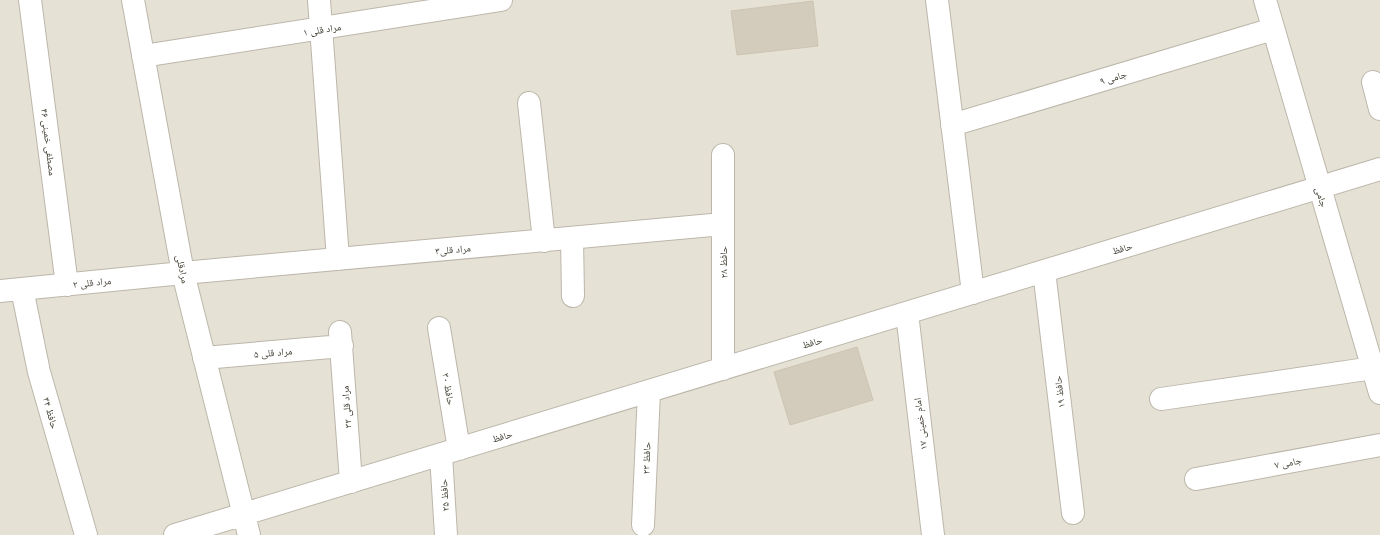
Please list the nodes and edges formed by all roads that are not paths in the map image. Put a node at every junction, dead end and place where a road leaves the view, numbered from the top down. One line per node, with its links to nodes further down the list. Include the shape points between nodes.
1 (30, 0): 24 (street, مصطفی خمینی ۴۶)
2 (133, 0): 10 (street, مرادقلی)
3 (319, 0): 8 (street)
4 (501, 0): 7 (street, مراد قلی ۱)
5 (937, 0): 14 (street)
6 (1265, 0): 9 (street, جامی)
7 (472, 2): 8 (street, مراد قلی ۱)
8 (321, 29): 10 (street, مراد قلی ۱); 21 (street)
9 (1273, 29): 14 (street, جامی ۹); 17 (street, جامی)
10 (143, 56): 23 (street, مرادقلی)
11 (1373, 82): 13 (street)
12 (530, 103): 20 (street)
13 (1380, 109)
14 (952, 125): 27 (street)
15 (723, 155): 18 (street, حافظ ۲۸)
16 (1380, 169): 17 (street, حافظ)
17 (1320, 188): 22 (street, حافظ); 34 (street, جامی)
18 (723, 224): 19 (street, مراد قلی۳); 33 (street, حافظ ۲۸)
19 (572, 238): 20 (street, مراد قلی۳); 28 (street)
20 (544, 240): 21 (street, مراد قلی۳)
21 (338, 259): 23 (street, مراد قلی۳)
22 (1044, 271): 27 (street, حافظ); 41 (street, حافظ ۱۹)
23 (183, 273): 24 (street, مراد قلی ۲); 32 (street, مرادقلی)
24 (67, 285): 25 (street, مراد قلی ۲)
25 (22, 289): 26 (street, مراد قلی ۲); 44 (street, حافظ ۳۴, via 39,372)
26 (0, 291)
27 (973, 293): 29 (street, حافظ)
28 (573, 296)
29 (907, 313): 33 (street, حافظ); 47 (street, امام خمینی ۱۷)
30 (439, 328): 38 (street, حافظ ۳۰)
31 (341, 339): 32 (street, مراد قلی ۵); 40 (street, مراد قلی ۳۲)
32 (204, 358): 43 (street, مرادقلی)
33 (723, 369): 35 (street, حافظ)
34 (1377, 378): 36 (street)
35 (648, 392): 38 (street, حافظ); 42 (street, حافظ ۲۳)
36 (1161, 399)
37 (1380, 445): 39 (street, جامی ۷)
38 (450, 452): 40 (street, حافظ); 46 (street, حافظ ۲۵)
39 (1196, 479)
40 (350, 482): 43 (street, حافظ)
41 (1073, 513)
42 (643, 524)
43 (246, 525): 45 (street, حافظ)
44 (86, 535)
45 (175, 535)
46 (446, 535)
47 (933, 535)

